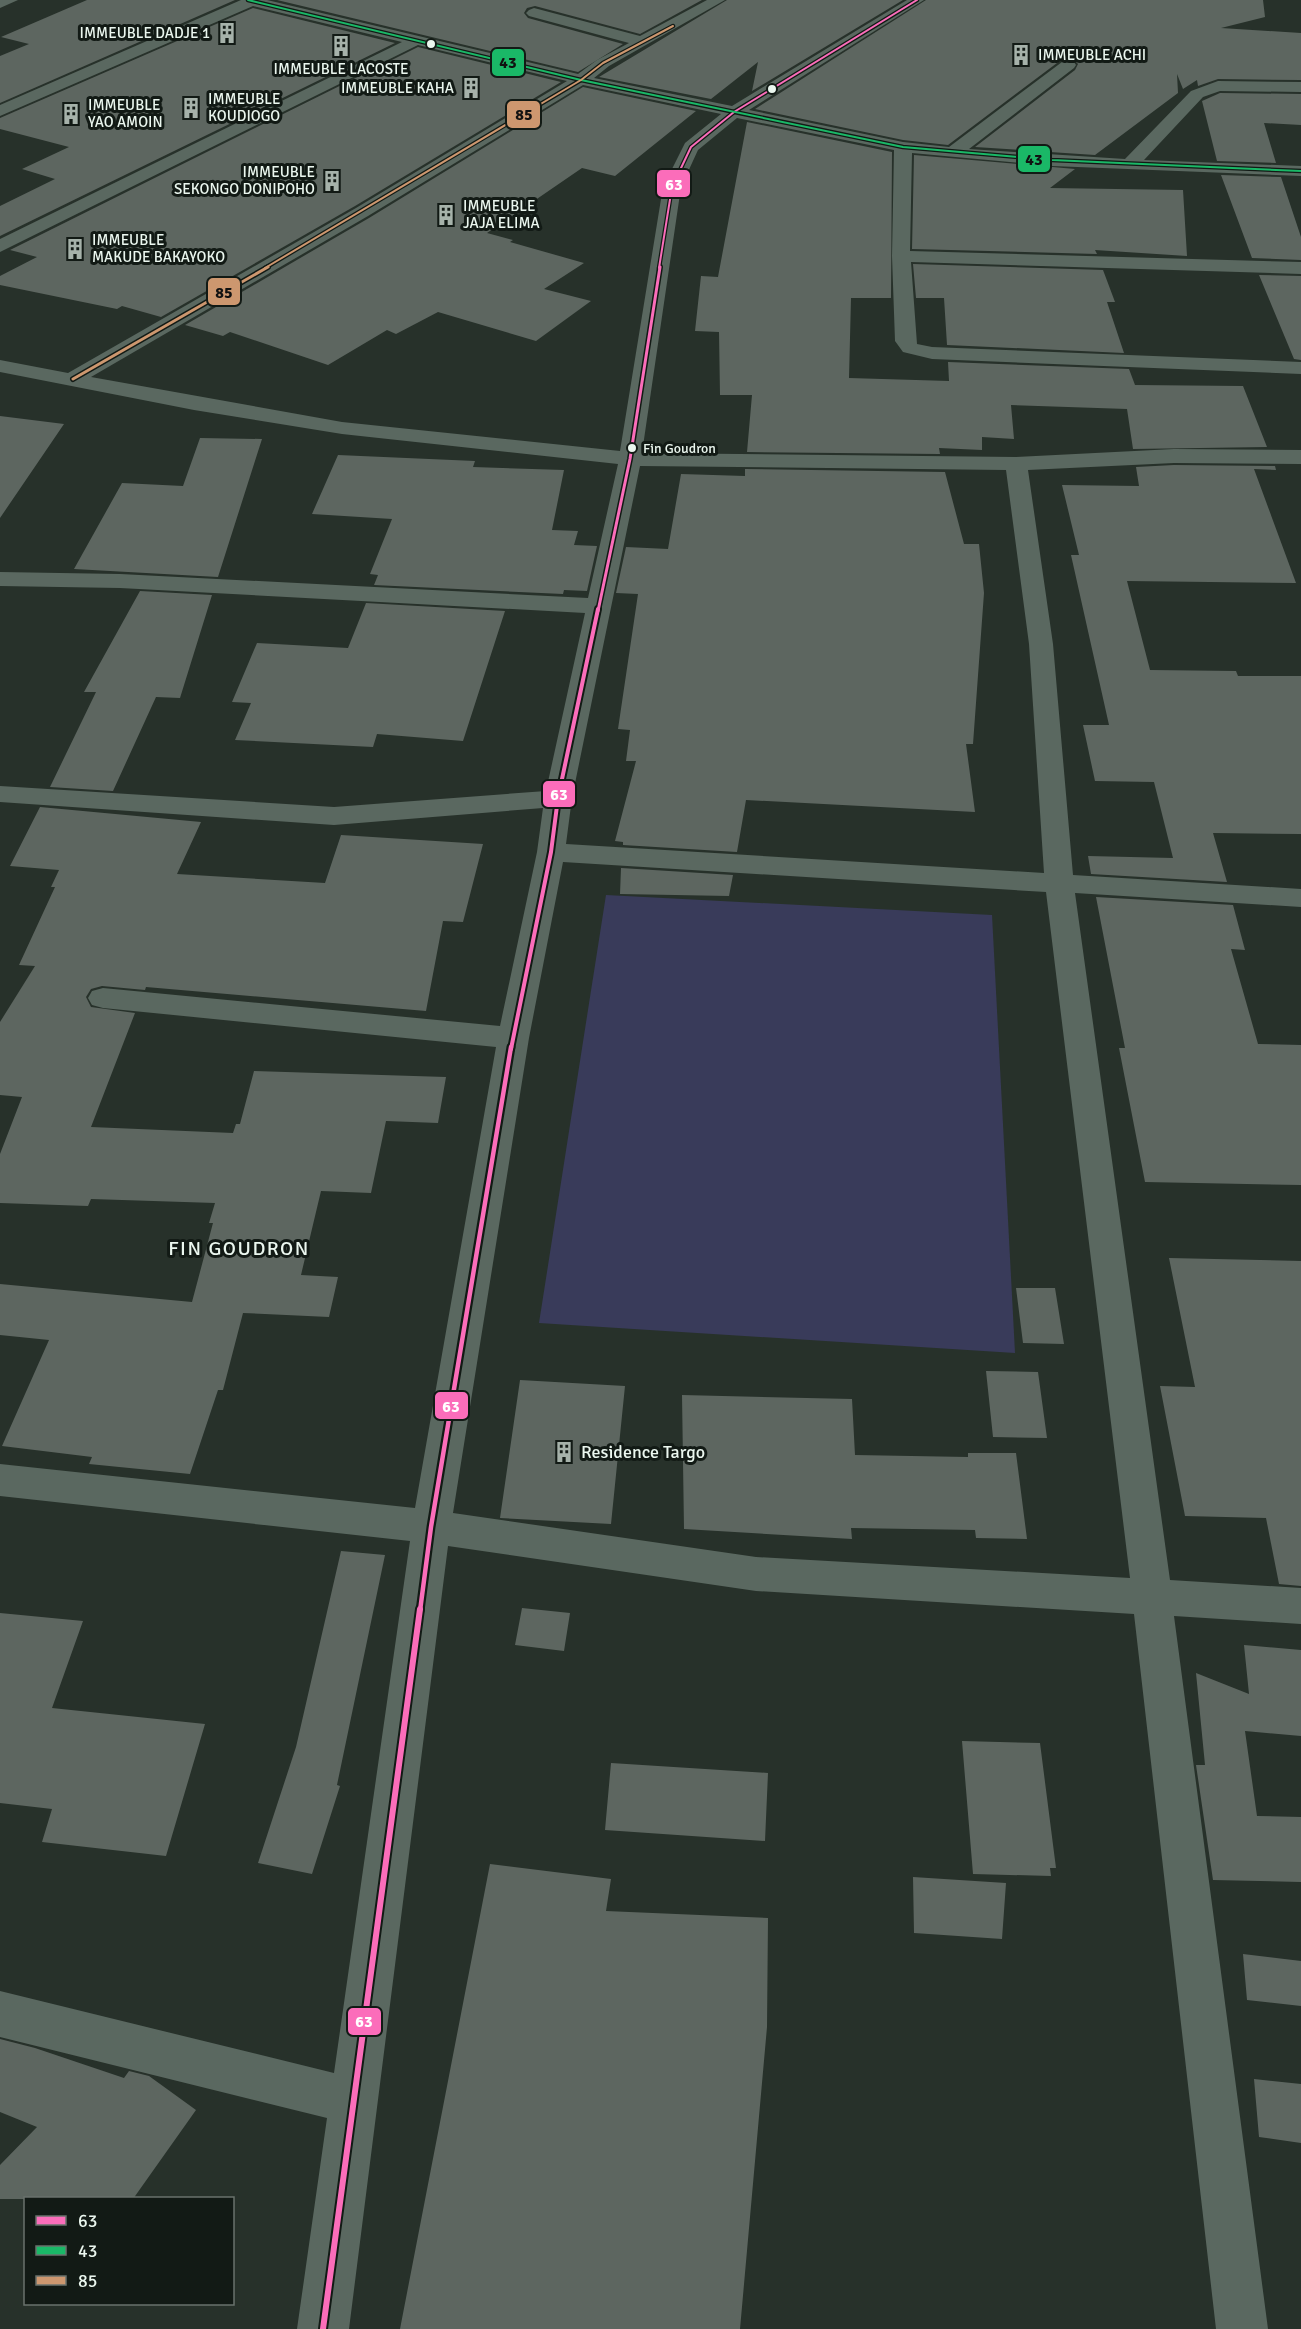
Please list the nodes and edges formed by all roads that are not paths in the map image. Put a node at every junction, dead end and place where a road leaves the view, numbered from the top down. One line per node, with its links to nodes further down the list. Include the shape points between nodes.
1 (249, 0): 5 (street); 10 (street)
2 (718, 0): 6 (street)
3 (917, 0): 11 (street)
4 (534, 13): 6 (street)
5 (417, 40): 8 (street); 16 (street)
6 (644, 42): 8 (street, via 603,63)
7 (1068, 65): 13 (street)
8 (581, 80): 11 (street); 21 (street)
9 (1301, 87): 14 (street, via 1218,86 1197,94)
10 (0, 111)
11 (734, 112): 12 (street); 23 (street, via 691,147 672,187)
12 (903, 147): 13 (street); 17 (street)
13 (952, 153): 14 (street)
14 (1130, 164): 15 (street)
15 (1301, 171)
16 (0, 246)
17 (901, 256): 18 (street); 20 (street, via 906,341 910,348 932,353)
18 (1301, 268)
19 (0, 366): 21 (street)
20 (1301, 368)
21 (74, 379): 23 (street, via 194,404 342,428)
22 (1301, 457): 24 (street, via 1184,456)
23 (630, 459): 24 (street); 26 (street)
24 (1016, 464): 30 (street, via 1041,644)
25 (0, 579): 26 (street, via 120,581)
26 (600, 606): 28 (street)
27 (0, 794): 28 (street, via 334,816)
28 (558, 798): 29 (street)
29 (551, 852): 30 (street); 33 (street)
30 (1059, 883): 31 (street); 36 (street)
31 (1301, 898)
32 (103, 998): 33 (street)
33 (513, 1038): 35 (street)
34 (0, 1480): 35 (street)
35 (431, 1527): 36 (street, via 756,1574); 39 (street)
36 (1152, 1597): 37 (street); 41 (street)
37 (1301, 1606)
38 (0, 2014): 39 (street)
39 (353, 2101): 40 (street)
40 (319, 2326)
41 (1242, 2329)

